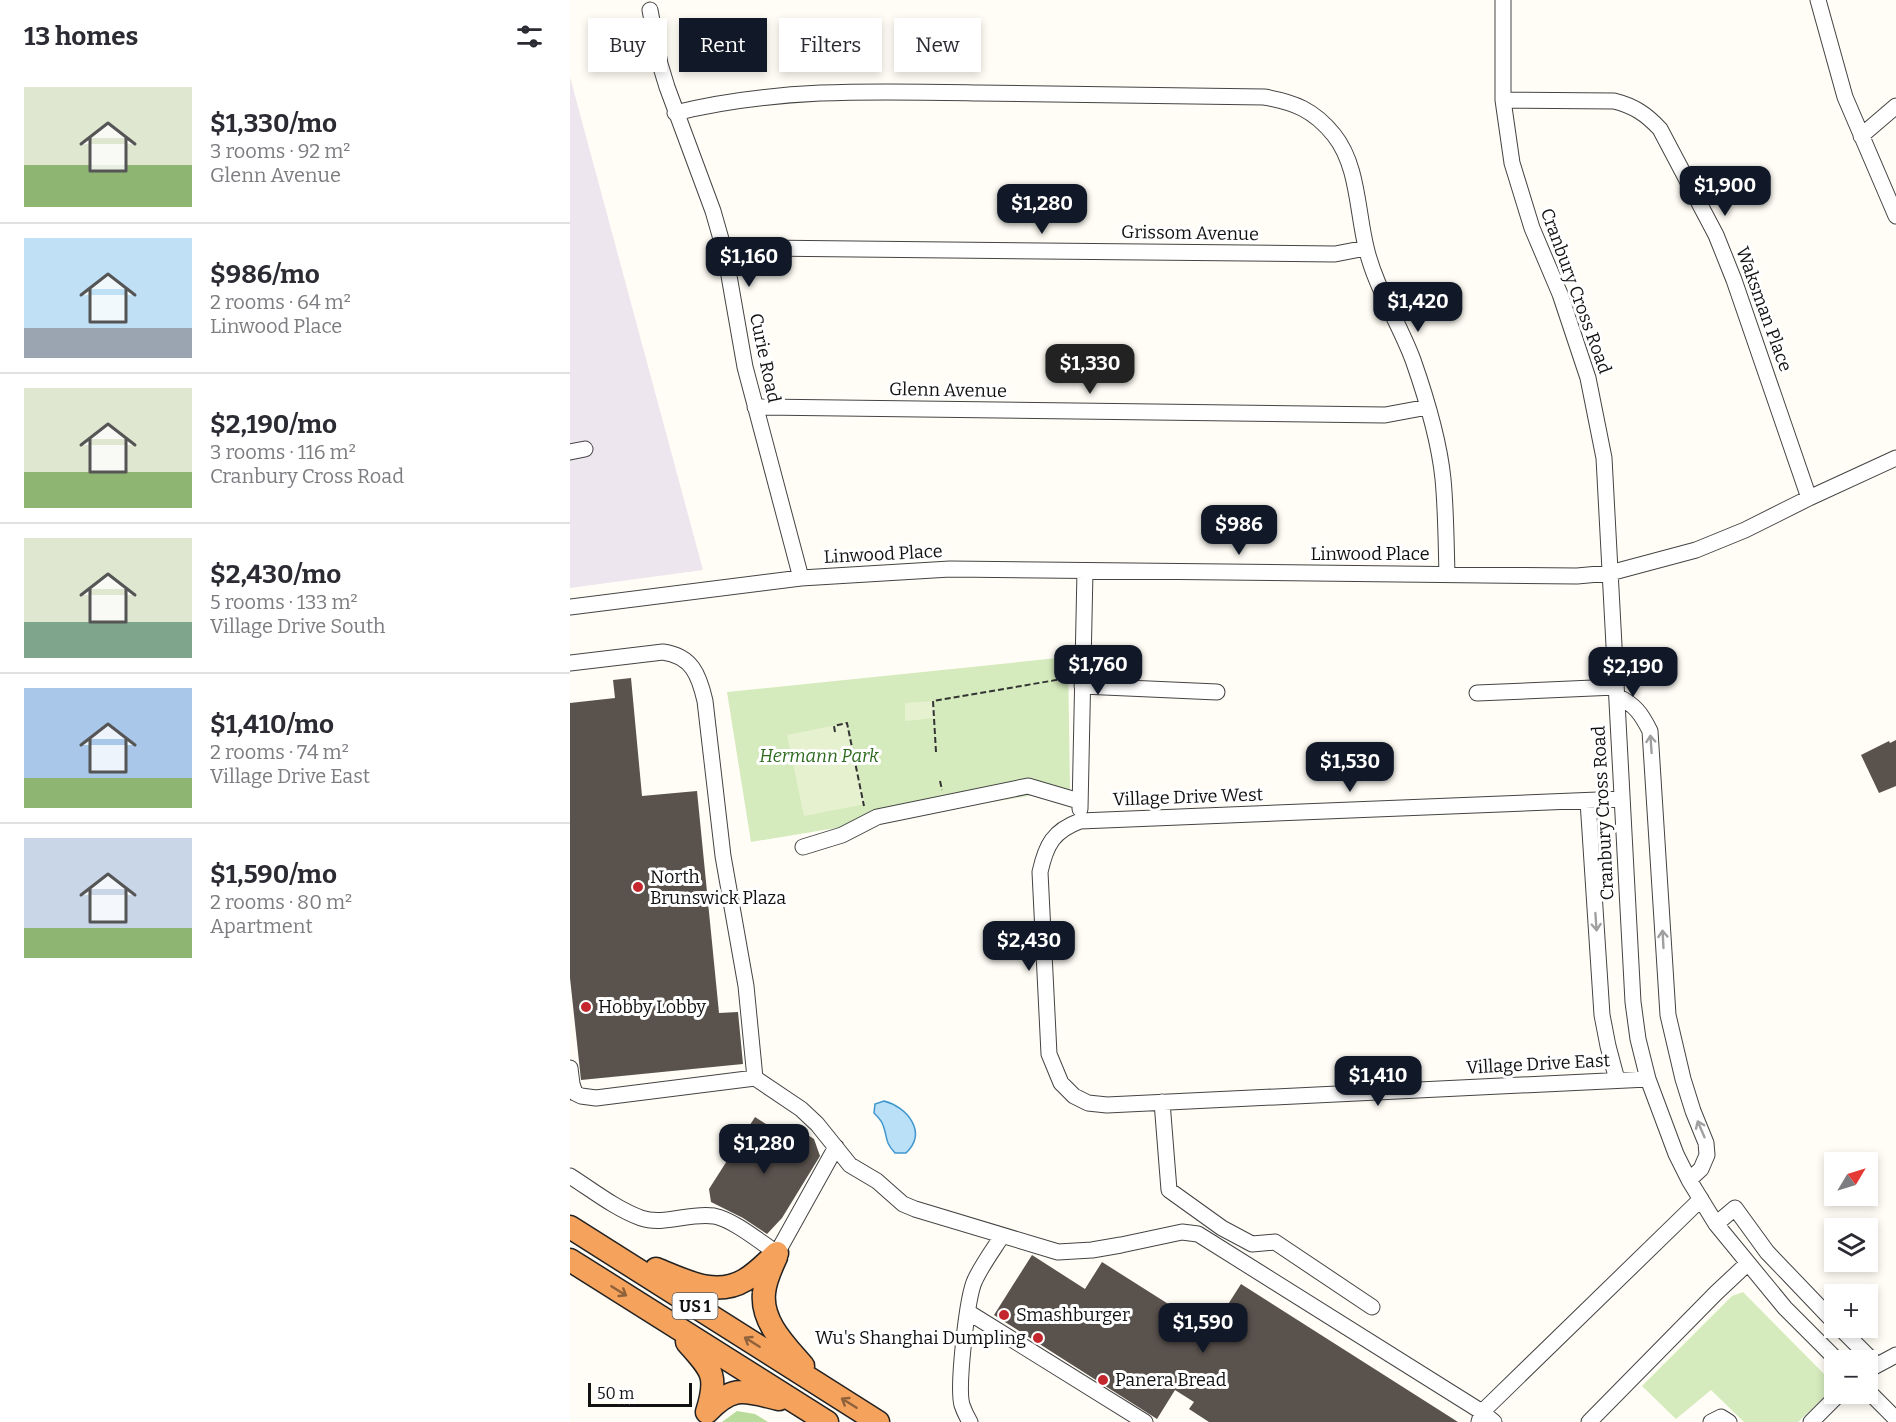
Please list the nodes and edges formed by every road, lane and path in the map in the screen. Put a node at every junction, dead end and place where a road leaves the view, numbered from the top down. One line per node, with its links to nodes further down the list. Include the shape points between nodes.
1 (1503, 0): 4 (street, Cranbury Cross Road)
2 (1818, 0): 7 (street, via 1845,97)
3 (650, 10): 6 (street, Curie Road, via 660,64)
4 (1503, 100): 14 (street, Waksman Place, via 1614,101 1631,105 1660,129 1705,214 1734,280); 16 (street, Cranbury Cross Road, via 1512,163 1588,378 1604,458)
5 (1896, 106): 7 (street)
6 (675, 113): 9 (street, via 741,99 848,91 1282,100 1302,106 1318,118 1347,156); 10 (street, Curie Road)
7 (1861, 136): 8 (street)
8 (1896, 216)
9 (1366, 248): 10 (street, Grissom Avenue, via 1335,254 762,248); 12 (street)
10 (725, 253): 11 (street, Curie Road)
11 (755, 407): 12 (street, Glenn Avenue, via 1385,415); 18 (street, Curie Road)
12 (1428, 407): 17 (street, via 1443,478)
13 (1896, 458): 14 (street, Linwood Place)
14 (1809, 498): 16 (street, Linwood Place, via 1696,549)
15 (1084, 572): 17 (street, Linwood Place); 18 (street, Linwood Place, via 950,569); 21 (street)
16 (1610, 573): 17 (street, Linwood Place); 22 (street, Cranbury Cross Road)
17 (1447, 574)
18 (801, 578): 19 (street, Linwood Place)
19 (570, 607)
20 (570, 663): 34 (street, via 663,652 675,653 694,670 705,701 723,856 746,986)
21 (1075, 682): 23 (street); 26 (path, via 933,700); 28 (street)
22 (1616, 691): 24 (street); 27 (street, Cranbury Cross Road); 40 (street, one-way to 22, via 1701,1169 1707,1155 1706,1143 1683,1079 1668,1015 1650,731 1632,704)
23 (1217, 692)
24 (1477, 693)
25 (835, 732): 30 (path, via 834,726 847,723)
26 (936, 752)
27 (1622, 800): 29 (street, Village Drive West); 35 (street, Cranbury Cross Road, via 1633,1002)
28 (1079, 801): 31 (street); 32 (street, via 1028,786 877,817 842,835)
29 (1588, 801): 31 (street, Village Drive West); 36 (street, one-way to 36, via 1602,1015)
30 (865, 809)
31 (1080, 821): 37 (street, Village Drive East, via 1057,834 1045,850 1040,872 1049,1054 1061,1083 1088,1103)
32 (803, 847)
33 (570, 1068): 34 (street, via 575,1093 597,1098)
34 (755, 1078): 38 (street, via 801,1109)
35 (1648, 1079): 36 (street, Village Drive East); 40 (street, Cranbury Cross Road)
36 (1617, 1080): 37 (street, Village Drive East)
37 (1162, 1102): 49 (street, via 1169,1191 1252,1244 1275,1242)
38 (836, 1148): 44 (street, via 850,1165 878,1181 903,1204); 46 (street)
39 (570, 1176): 46 (street, via 643,1219 714,1216)
40 (1689, 1180): 41 (street, Cranbury Cross Road)
41 (1701, 1199): 42 (street, Cranbury Cross Road); 64 (street)
42 (1716, 1224): 48 (street, Cranbury Cross Road); 51 (street, via 1735,1208 1767,1252)
43 (570, 1227): 45 (highway, US 1)
44 (1002, 1236): 50 (street, via 974,1282); 64 (street, via 1058,1252 1092,1250 1193,1232)
45 (599, 1245): 46 (highway, via 717,1289 746,1280); 58 (highway, US 1, one-way to 45)
46 (777, 1253): 58 (highway, via 764,1291 768,1318 780,1339)
47 (570, 1260): 52 (highway, US 1, one-way to 52)
48 (1748, 1263): 54 (street, Cranbury Cross Road); 69 (street)
49 (1372, 1307)
50 (968, 1312): 67 (street, via 961,1393); 68 (street)
51 (1824, 1312)
52 (672, 1325): 60 (highway, US 1); 63 (highway, via 712,1374 714,1387)
53 (1848, 1338): 55 (street)
54 (1827, 1350)
55 (1858, 1350)
56 (1896, 1355): 57 (street)
57 (1878, 1365)
58 (819, 1385): 66 (highway, US 1, one-way to 58)
59 (1878, 1399): 62 (street)
60 (799, 1404): 63 (highway, via 737,1392 723,1396); 65 (highway, US 1)
61 (1829, 1404): 72 (street)
62 (1893, 1412)
63 (704, 1417)
64 (1485, 1419)
65 (827, 1422)
66 (878, 1422)
67 (970, 1422)
68 (1145, 1422)
69 (1589, 1422)
70 (1712, 1422): 71 (street, via 1721,1417)
71 (1729, 1422)
72 (1811, 1422)

